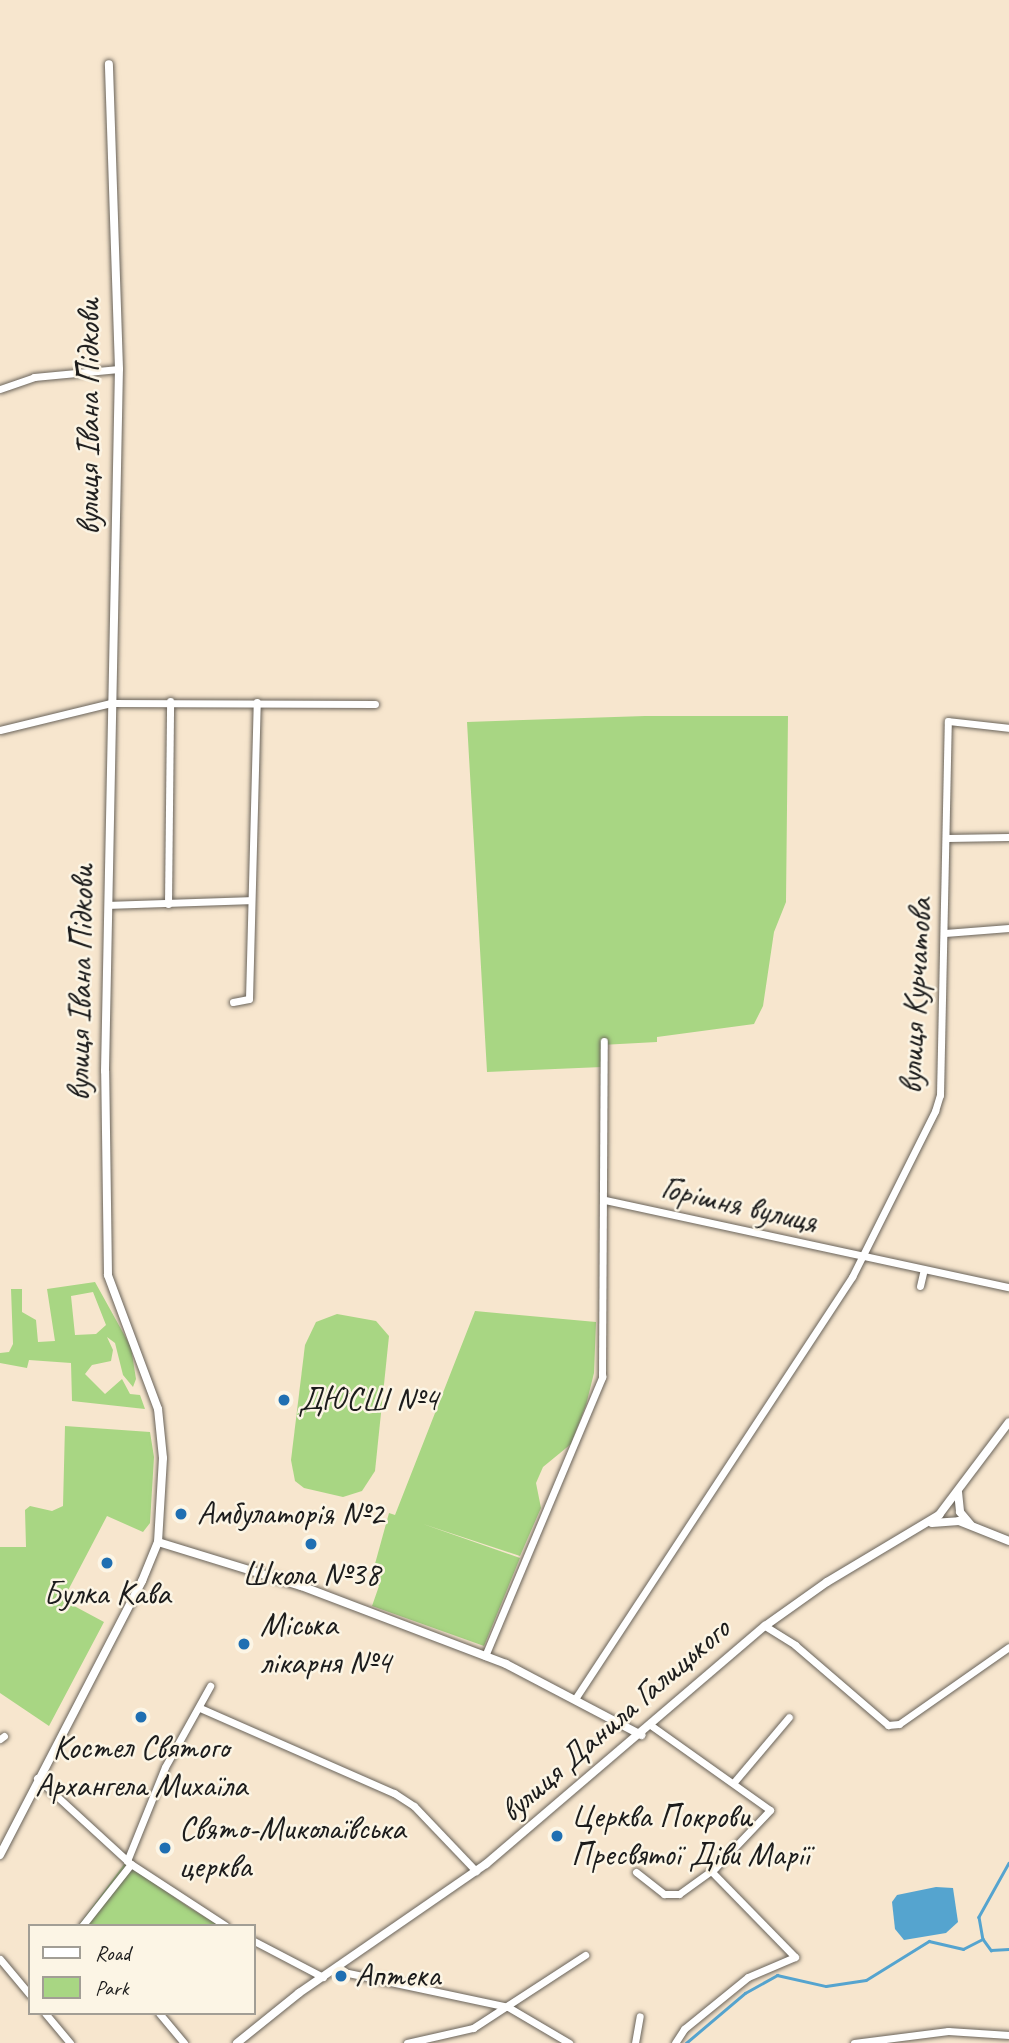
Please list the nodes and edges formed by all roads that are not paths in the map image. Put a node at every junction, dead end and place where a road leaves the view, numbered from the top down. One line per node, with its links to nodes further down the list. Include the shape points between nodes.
1 (109, 64): 2 (street, вулиця Івана Підкови)
2 (119, 369): 3 (street, via 34,377); 6 (street, вулиця Івана Підкови)
3 (0, 389)
4 (170, 701): 5 (street); 6 (street); 13 (street)
5 (257, 702): 7 (street); 12 (street)
6 (111, 703): 9 (street); 14 (street, вулиця Івана Підкови)
7 (375, 704)
8 (1009, 728): 11 (street, вулиця Курчатова, via 948,721)
9 (0, 730)
10 (1009, 836): 11 (street)
11 (947, 838): 16 (street, вулиця Курчатова)
12 (251, 900): 13 (street); 17 (street, via 250,999)
13 (168, 904): 14 (street)
14 (109, 905): 29 (street, вулиця Івана Підкови, via 108,1275 158,1409 163,1458)
15 (1009, 928): 16 (street)
16 (945, 933): 20 (street, вулиця Курчатова, via 940,1095)
17 (233, 1002)
18 (604, 1041): 19 (street)
19 (605, 1200): 20 (street, Горішня вулиця); 32 (street, via 602,1377)
20 (862, 1257): 21 (street, Горішня вулиця); 34 (street, вулиця Курчатова)
21 (924, 1269): 22 (street); 23 (street, Горішня вулиця)
22 (920, 1286)
23 (1009, 1287)
24 (1009, 1422): 25 (street, вулиця Данила Галицького)
25 (958, 1490): 26 (street, вулиця Данила Галицького, via 945,1511); 27 (street, via 960,1512)
26 (925, 1524): 27 (street, via 951,1520); 30 (street, вулиця Данила Галицького, via 827,1582)
27 (972, 1526): 28 (street)
28 (1009, 1541)
29 (158, 1542): 32 (street, via 301,1586); 39 (street, вулиця Івана Підкови, via 142,1581)
30 (765, 1626): 31 (street, via 795,1645 887,1725 899,1724); 37 (street, вулиця Данила Галицького)
31 (1009, 1647)
32 (485, 1656): 34 (street)
33 (210, 1686): 35 (street)
34 (575, 1699): 38 (street)
35 (200, 1708): 42 (street, via 166,1767); 43 (street, via 394,1793 414,1806)
36 (789, 1717): 40 (street)
37 (652, 1726): 38 (street, вулиця Данила Галицького); 40 (street)
38 (641, 1735): 43 (street, вулиця Данила Галицького)
39 (37, 1778): 41 (street, вулиця Івана Підкови); 42 (street)
40 (734, 1782): 44 (street, via 770,1810)
41 (0, 1856)
42 (129, 1862): 46 (street); 47 (street)
43 (476, 1871): 51 (street, вулиця Данила Галицького)
44 (711, 1871): 45 (street, via 671,1895); 65 (street, via 795,1957 748,1978 684,2029)
45 (636, 1872)
46 (83, 1924)
47 (223, 1924)
48 (256, 1942): 52 (street)
49 (584, 1955): 54 (street)
50 (0, 1959): 53 (street)
51 (334, 1970): 52 (street, вулиця Данила Галицького); 54 (street)
52 (323, 1977): 61 (street, вулиця Данила Галицького)
53 (28, 1993)
54 (508, 2007): 62 (street, via 450,2036); 63 (street)
55 (47, 2015): 59 (street)
56 (161, 2015): 60 (street)
57 (640, 2016): 64 (street)
58 (1009, 2035): 66 (street, via 948,2031)
59 (70, 2043)
60 (184, 2043)
61 (237, 2043)
62 (407, 2043)
63 (569, 2043)
64 (635, 2043)
65 (675, 2043)
66 (855, 2043)

